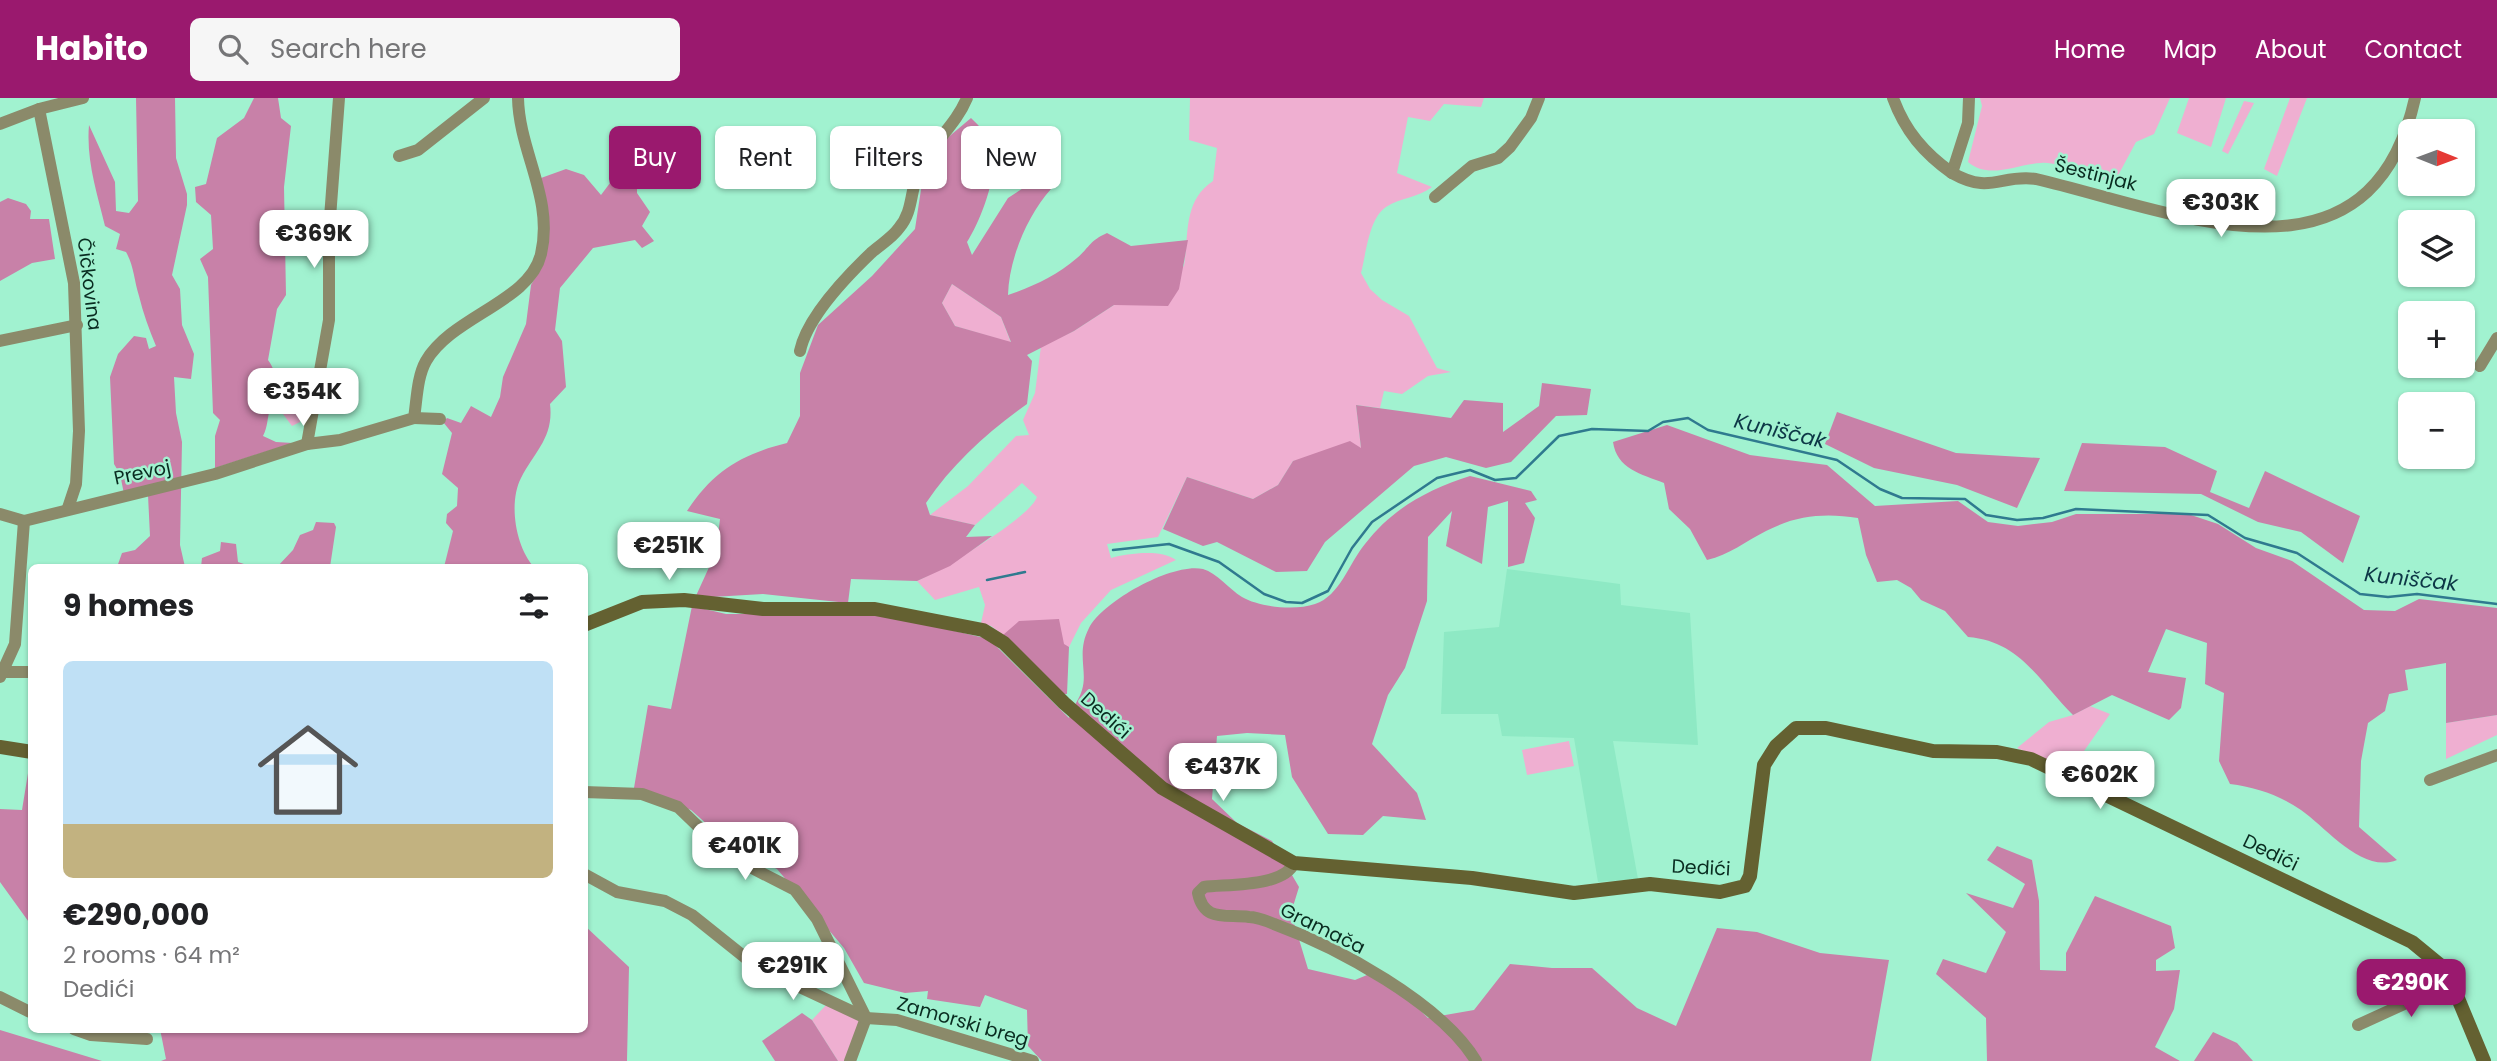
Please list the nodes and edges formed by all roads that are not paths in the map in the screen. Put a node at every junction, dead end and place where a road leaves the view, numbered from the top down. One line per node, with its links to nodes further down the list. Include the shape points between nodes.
1 (83, 98): 10 (street)
2 (339, 98): 22 (street, via 329,231 329,320)
3 (484, 98): 12 (street, via 418,150)
4 (518, 98): 20 (street, via 542,198 541,256 527,282 458,328 431,354 422,372)
5 (967, 98): 18 (street, via 955,123 923,163 902,225 815,317)
6 (1539, 98): 14 (street, via 1510,147 1498,158 1472,166)
7 (1893, 98): 13 (street, Šestinjak, via 1910,134)
8 (1969, 98): 13 (street, via 1968,123)
9 (2415, 98): 13 (street, Šestinjak, via 2402,142 2377,184 2343,210 2299,225 2243,226 2036,179 1978,184)
10 (39, 109): 11 (street); 15 (street, Čičkovina, via 74,283)
11 (0, 124)
12 (399, 156)
13 (1952, 173)
14 (1435, 197)
15 (77, 325): 17 (street); 23 (street, Čičkovina, via 79,431 76,484)
16 (2497, 338): 19 (street)
17 (0, 341)
18 (800, 351)
19 (2480, 366)
20 (414, 418): 21 (street, Prevoj); 22 (street, Prevoj, via 340,440)
21 (440, 419)
22 (307, 444): 23 (street, Prevoj, via 215,474)
23 (68, 508): 25 (street, Prevoj)
24 (0, 514): 25 (street)
25 (24, 521): 28 (street, via 15,645)
26 (588, 623): 34 (street, Dedići, via 616,610 667,600 763,609 875,609 983,630 1162,789)
27 (28, 672): 28 (street)
28 (2, 675)
29 (0, 747): 30 (street)
30 (28, 751)
31 (2497, 755): 32 (street)
32 (2430, 780)
33 (588, 792): 39 (street, via 642,794 678,807 752,868 796,890 817,919)
34 (1294, 863): 36 (street, Dedići, via 1472,878 1574,893 1650,884 1733,891 1745,886 1750,876 1764,765 1769,756 1796,728 1826,728 1933,751 1997,752 2031,759 2412,942 2440,965); 45 (street, Gramača, via 1285,874 1261,882 1204,887 1198,893 1200,903 1207,913 1250,917 1286,929 1383,978 1448,1026)
35 (588, 876): 39 (street, Zamorski breg, via 617,892 665,901 692,915 757,967)
36 (2450, 983): 40 (street); 46 (street, Dedići)
37 (0, 998): 38 (street)
38 (28, 1011)
39 (866, 1017): 43 (street); 44 (street, Zamorski breg, via 897,1020)
40 (2358, 1024)
41 (85, 1033): 42 (street)
42 (147, 1040)
43 (850, 1061)
44 (1033, 1061)
45 (1476, 1061)
46 (2484, 1061)

